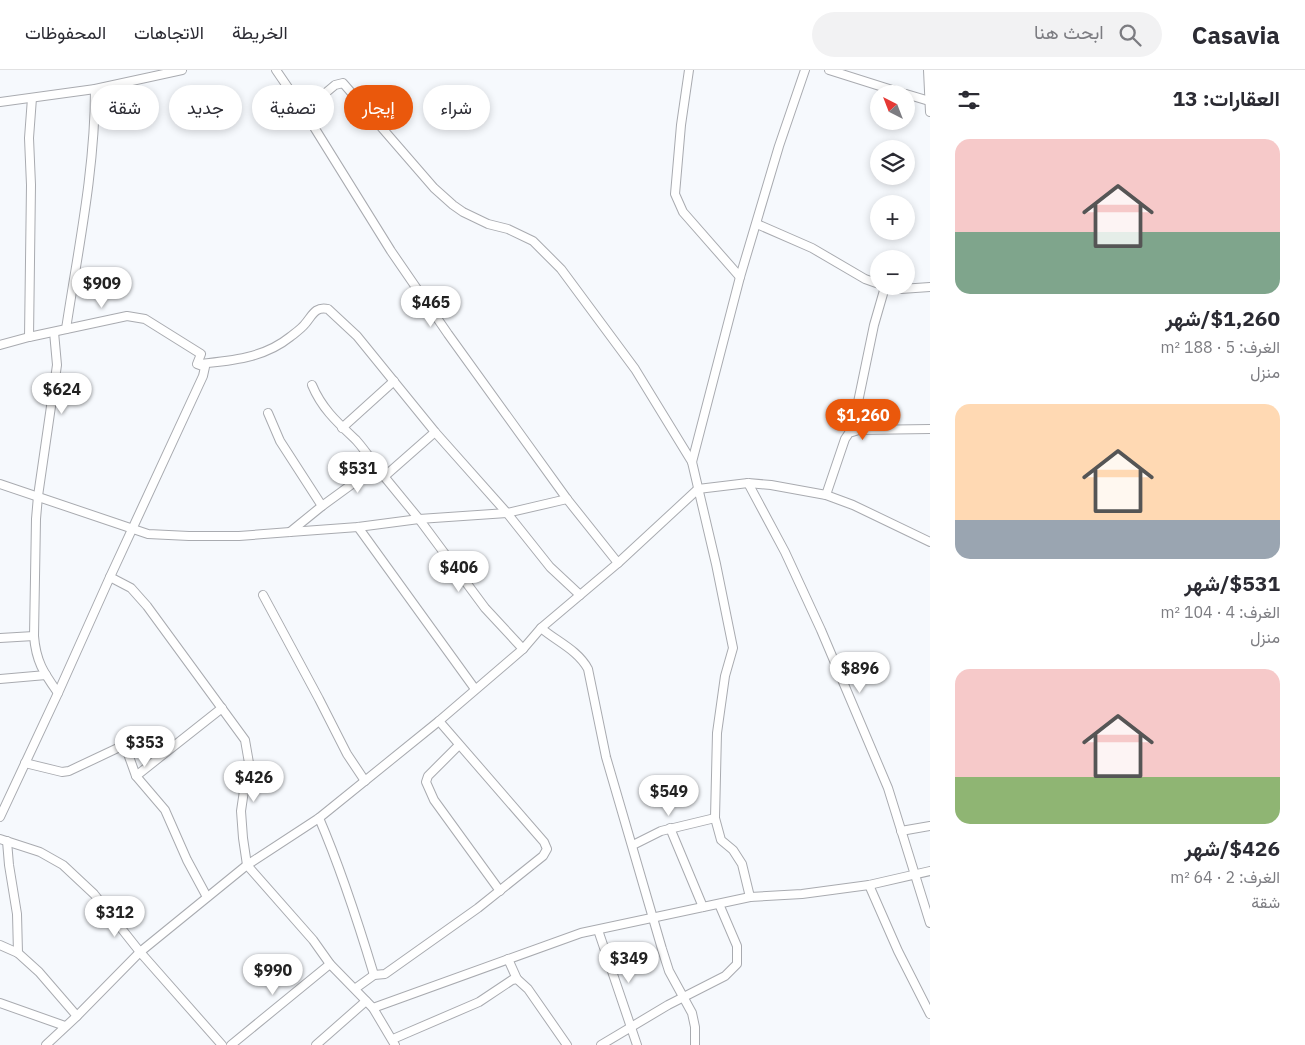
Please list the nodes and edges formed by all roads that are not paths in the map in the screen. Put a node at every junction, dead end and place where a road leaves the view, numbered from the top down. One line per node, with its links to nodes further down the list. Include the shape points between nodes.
1 (182, 70): 7 (street)
2 (276, 70): 8 (street)
3 (689, 70): 20 (street, via 675,194 683,212)
4 (805, 70): 19 (street)
5 (829, 70): 9 (street)
6 (928, 70): 14 (street)
7 (113, 85)
8 (286, 85)
9 (877, 85)
10 (334, 86): 37 (street, via 343,82 434,188 453,205 488,224 533,241 561,269 635,369)
11 (91, 90): 13 (street)
12 (915, 97): 14 (street)
13 (32, 98): 15 (street); 27 (street)
14 (929, 101): 16 (street)
15 (0, 102)
16 (930, 112)
17 (94, 130): 25 (street)
18 (316, 130): 45 (street, via 391,251)
19 (757, 224): 20 (street); 21 (street, via 812,248)
20 (740, 277): 37 (street)
21 (870, 281)
22 (930, 287): 23 (street)
23 (915, 288)
24 (882, 295): 35 (street)
25 (66, 329): 26 (street); 29 (street, via 127,316 145,319 201,354)
26 (54, 332): 27 (street); 44 (street, via 57,365)
27 (29, 337): 28 (street)
28 (0, 345)
29 (197, 364): 30 (street, via 250,357 276,348 304,325 314,312 324,308 357,336); 50 (street, via 205,367 203,376)
30 (394, 381): 33 (street); 36 (street)
31 (312, 385): 33 (street, via 319,401)
32 (268, 413): 46 (street, via 280,441)
33 (342, 428): 38 (street)
34 (930, 428): 35 (street)
35 (852, 431): 43 (street, via 847,435)
36 (435, 432): 39 (street); 47 (street)
37 (692, 462): 42 (street)
38 (378, 469): 39 (street); 46 (street, via 370,471)
39 (385, 476): 48 (street)
40 (748, 483): 42 (street); 43 (street); 76 (street, via 821,630 888,788)
41 (0, 484): 44 (street)
42 (698, 489): 53 (street); 73 (street, via 733,648 724,676 717,733)
43 (826, 495): 52 (street)
44 (38, 496): 50 (street); 58 (street)
45 (567, 499): 47 (street); 53 (street)
46 (322, 506): 51 (street)
47 (507, 513): 48 (street); 56 (street, via 550,567)
48 (419, 519): 49 (street); 60 (street, via 485,608)
49 (358, 527): 51 (street); 63 (street)
50 (132, 528): 51 (street, via 148,534 189,536); 54 (street)
51 (290, 532)
52 (930, 542)
53 (618, 563): 56 (street)
54 (110, 576): 64 (street); 65 (street, via 139,595)
55 (263, 595): 70 (street, via 347,754)
56 (580, 595): 57 (street)
57 (541, 628): 60 (street); 78 (street, via 584,661 588,669 606,757)
58 (34, 636): 59 (street); 61 (street, via 35,652)
59 (0, 638)
60 (523, 648): 63 (street)
61 (46, 676): 62 (street); 64 (street)
62 (0, 678)
63 (475, 689): 66 (street)
64 (58, 693): 68 (street)
65 (222, 708): 69 (street); 79 (street, via 248,749 249,763 241,812)
66 (439, 721): 67 (street); 70 (street)
67 (459, 745): 83 (street, via 428,776 426,782 434,800); 83 (street, via 547,846 543,856)
68 (25, 763): 69 (street, via 68,771 122,746); 71 (street)
69 (136, 776): 84 (street, via 165,810)
70 (365, 781): 72 (street)
71 (0, 817)
72 (320, 818): 79 (street); 96 (street, via 358,920)
73 (715, 818): 75 (street); 85 (street, via 721,840 734,850 742,864)
74 (930, 826): 76 (street)
75 (670, 828): 78 (street); 87 (street)
76 (901, 831): 81 (street)
77 (4, 840): 92 (street, via 40,852 63,865 94,894); 93 (street, via 17,914)
78 (633, 845): 88 (street)
79 (247, 865): 84 (street); 95 (street)
80 (930, 871): 81 (street)
81 (914, 874): 82 (street); 89 (street)
82 (869, 885): 85 (street); 103 (street)
83 (500, 891): 96 (street, via 385,974)
84 (206, 897): 92 (street)
85 (750, 897): 86 (street)
86 (719, 904): 87 (street); 99 (street, via 737,946 737,964 725,976)
87 (703, 907): 88 (street)
88 (653, 918): 90 (street); 99 (street, via 669,971)
89 (930, 923)
90 (598, 930): 94 (street); 106 (street)
91 (0, 945): 93 (street)
92 (140, 952): 104 (street); 109 (street)
93 (18, 953): 104 (street)
94 (508, 959): 97 (street); 102 (street)
95 (330, 964): 98 (street); 110 (street)
96 (374, 975): 98 (street)
97 (517, 979): 107 (street, via 479,1002); 112 (street, via 528,988)
98 (356, 988): 100 (street)
99 (684, 997): 106 (street); 115 (street, via 692,1013)
100 (366, 1001): 102 (street); 111 (street)
101 (0, 1003): 105 (street)
102 (373, 1008): 107 (street)
103 (930, 1014)
104 (77, 1016): 105 (street)
105 (66, 1026): 108 (street)
106 (632, 1027): 113 (street); 114 (street)
107 (394, 1042)
108 (50, 1044)
109 (222, 1045)
110 (230, 1045)
111 (316, 1045)
112 (567, 1045)
113 (601, 1045)
114 (637, 1045)
115 (695, 1045)

